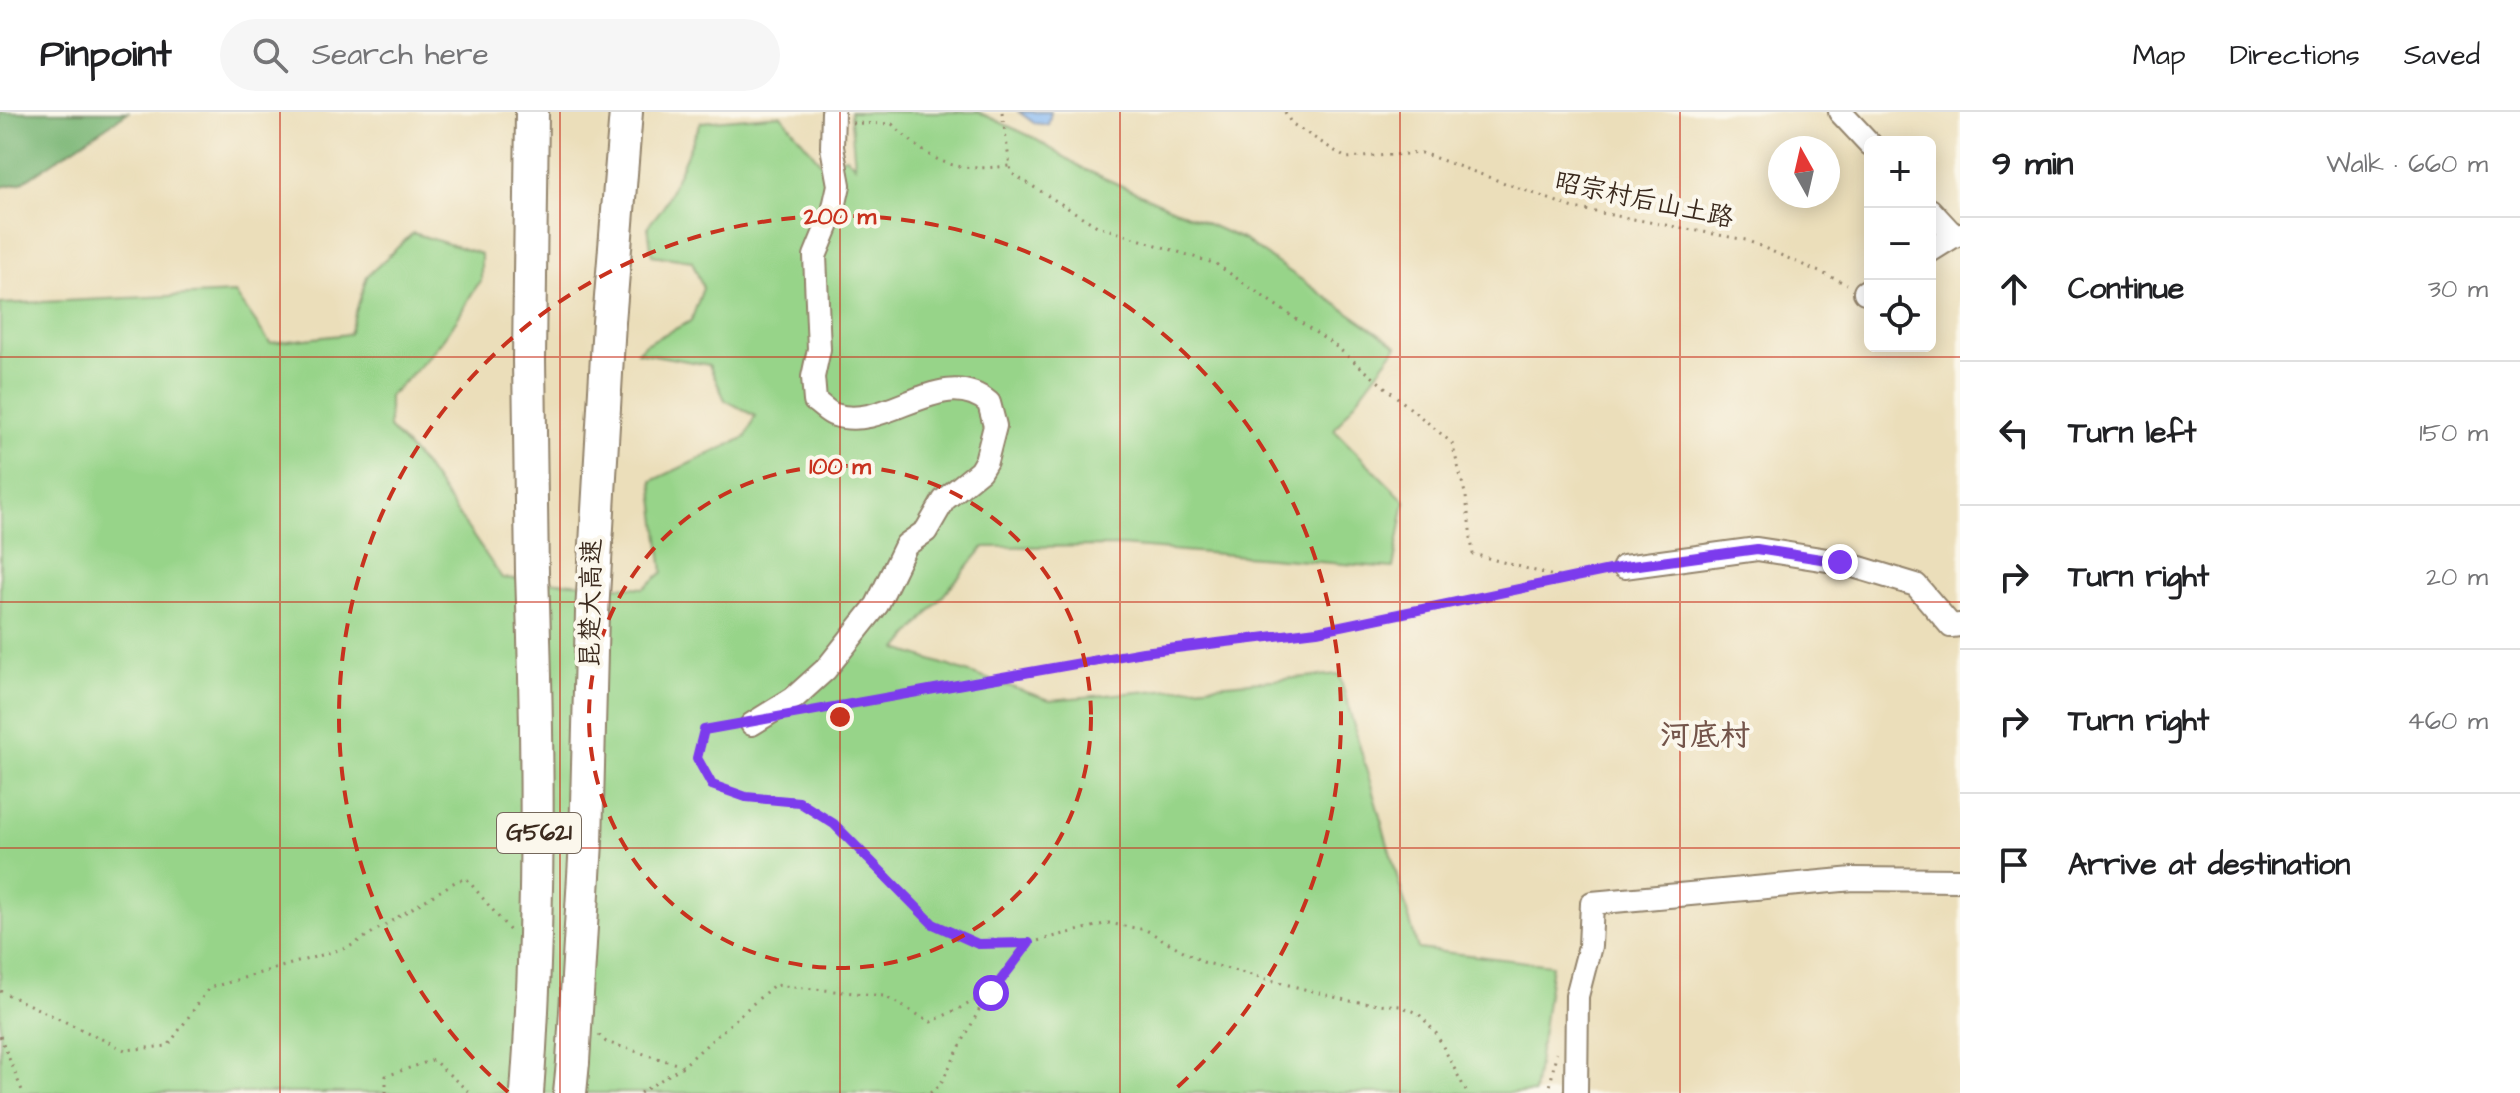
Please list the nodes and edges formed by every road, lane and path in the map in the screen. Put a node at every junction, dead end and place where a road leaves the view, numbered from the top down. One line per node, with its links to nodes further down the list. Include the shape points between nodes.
1 (532, 112): 33 (highway, G5621, bridge, via 529,360 539,822)
2 (606, 112): 17 (highway, 昆楚大高速 / G5621, via 592,441)
3 (626, 112): 17 (highway, G5621)
4 (833, 112): 20 (street, via 839,185 815,256 815,401 834,415 858,416 883,413 941,391 968,391 989,403 995,426 980,471 944,500 926,531 906,545 877,605 826,669 794,698)
5 (1002, 112): 10 (path)
6 (1285, 112): 14 (path, 昭宗村后山土路, via 1291,123 1346,158 1422,153 1574,208 1746,240)
7 (1840, 112): 9 (street)
8 (851, 135): 10 (path, via 851,123 892,124 928,157 970,170)
9 (1864, 138)
10 (1010, 166): 16 (path, via 1011,173 1097,226 1216,264 1338,348 1452,443 1473,554)
11 (1936, 216): 12 (street)
12 (1957, 235): 13 (street)
13 (1936, 247)
14 (1864, 289)
15 (1624, 567): 16 (path); 18 (street, via 1757,549 1840,562 1916,585 1951,626)
16 (1568, 579): 19 (path, via 1317,631 1143,652)
17 (592, 613): 29 (highway, 昆楚大高速 / G5621, bridge, via 586,842)
18 (1960, 625)
19 (798, 715)
20 (752, 724): 23 (path, via 704,730 697,758 712,785 746,797 799,802 823,817 933,924 978,944)
21 (1960, 880): 37 (street, via 1853,879 1592,903 1590,946 1577,996)
22 (516, 937): 24 (path, via 466,878 349,947 209,988 168,1046 125,1050)
23 (1029, 943): 25 (path); 36 (path, via 1108,923 1146,930 1203,962 1349,1001 1400,1006 1418,1013 1436,1033)
24 (0, 991)
25 (991, 993): 28 (path, via 931,1022 884,996 774,985); 35 (path, via 940,1085)
26 (596, 1031): 28 (path, via 606,1042)
27 (0, 1036): 30 (path)
28 (683, 1066): 34 (path)
29 (571, 1078)
30 (23, 1093)
31 (386, 1093): 32 (path, via 386,1076 433,1060)
32 (470, 1093)
33 (527, 1093)
34 (640, 1093)
35 (930, 1093)
36 (1467, 1093)
37 (1576, 1093)

